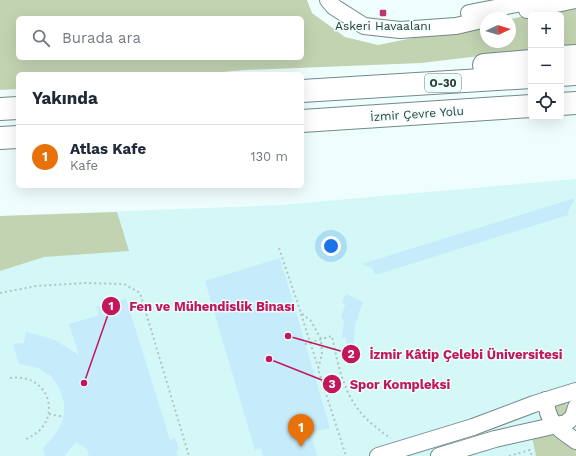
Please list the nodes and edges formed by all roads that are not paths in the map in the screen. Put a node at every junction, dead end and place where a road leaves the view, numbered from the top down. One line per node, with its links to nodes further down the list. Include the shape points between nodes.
1 (328, 0): 6 (street, via 334,7 364,26)
2 (538, 0): 6 (street, via 425,22)
3 (575, 0): 4 (street)
4 (516, 13)
5 (480, 20): 6 (street, via 456,26)
6 (400, 30)
7 (576, 56): 8 (highway)
8 (564, 57)
9 (528, 61): 13 (highway, via 406,72)
10 (576, 74): 11 (highway)
11 (564, 75)
12 (528, 77): 13 (highway, O-30)
13 (356, 89): 14 (highway, O-30)
14 (304, 91)
15 (576, 103): 16 (highway)
16 (564, 104)
17 (528, 106): 23 (highway, İzmir Çevre Yolu)
18 (16, 108): 19 (highway)
19 (0, 109)
20 (564, 114): 21 (highway)
21 (576, 115)
22 (528, 116): 23 (highway, via 402,122)
23 (360, 118): 24 (highway, İzmir Çevre Yolu)
24 (304, 121)
25 (16, 137): 26 (highway)
26 (0, 138)
27 (576, 391): 28 (street)
28 (546, 400): 30 (street, via 547,413); 32 (street, via 473,427)
29 (576, 407): 30 (street, via 573,417 566,423)
30 (555, 426): 31 (street); 33 (street, via 495,439)
31 (576, 441)
32 (378, 456)
33 (439, 456)

